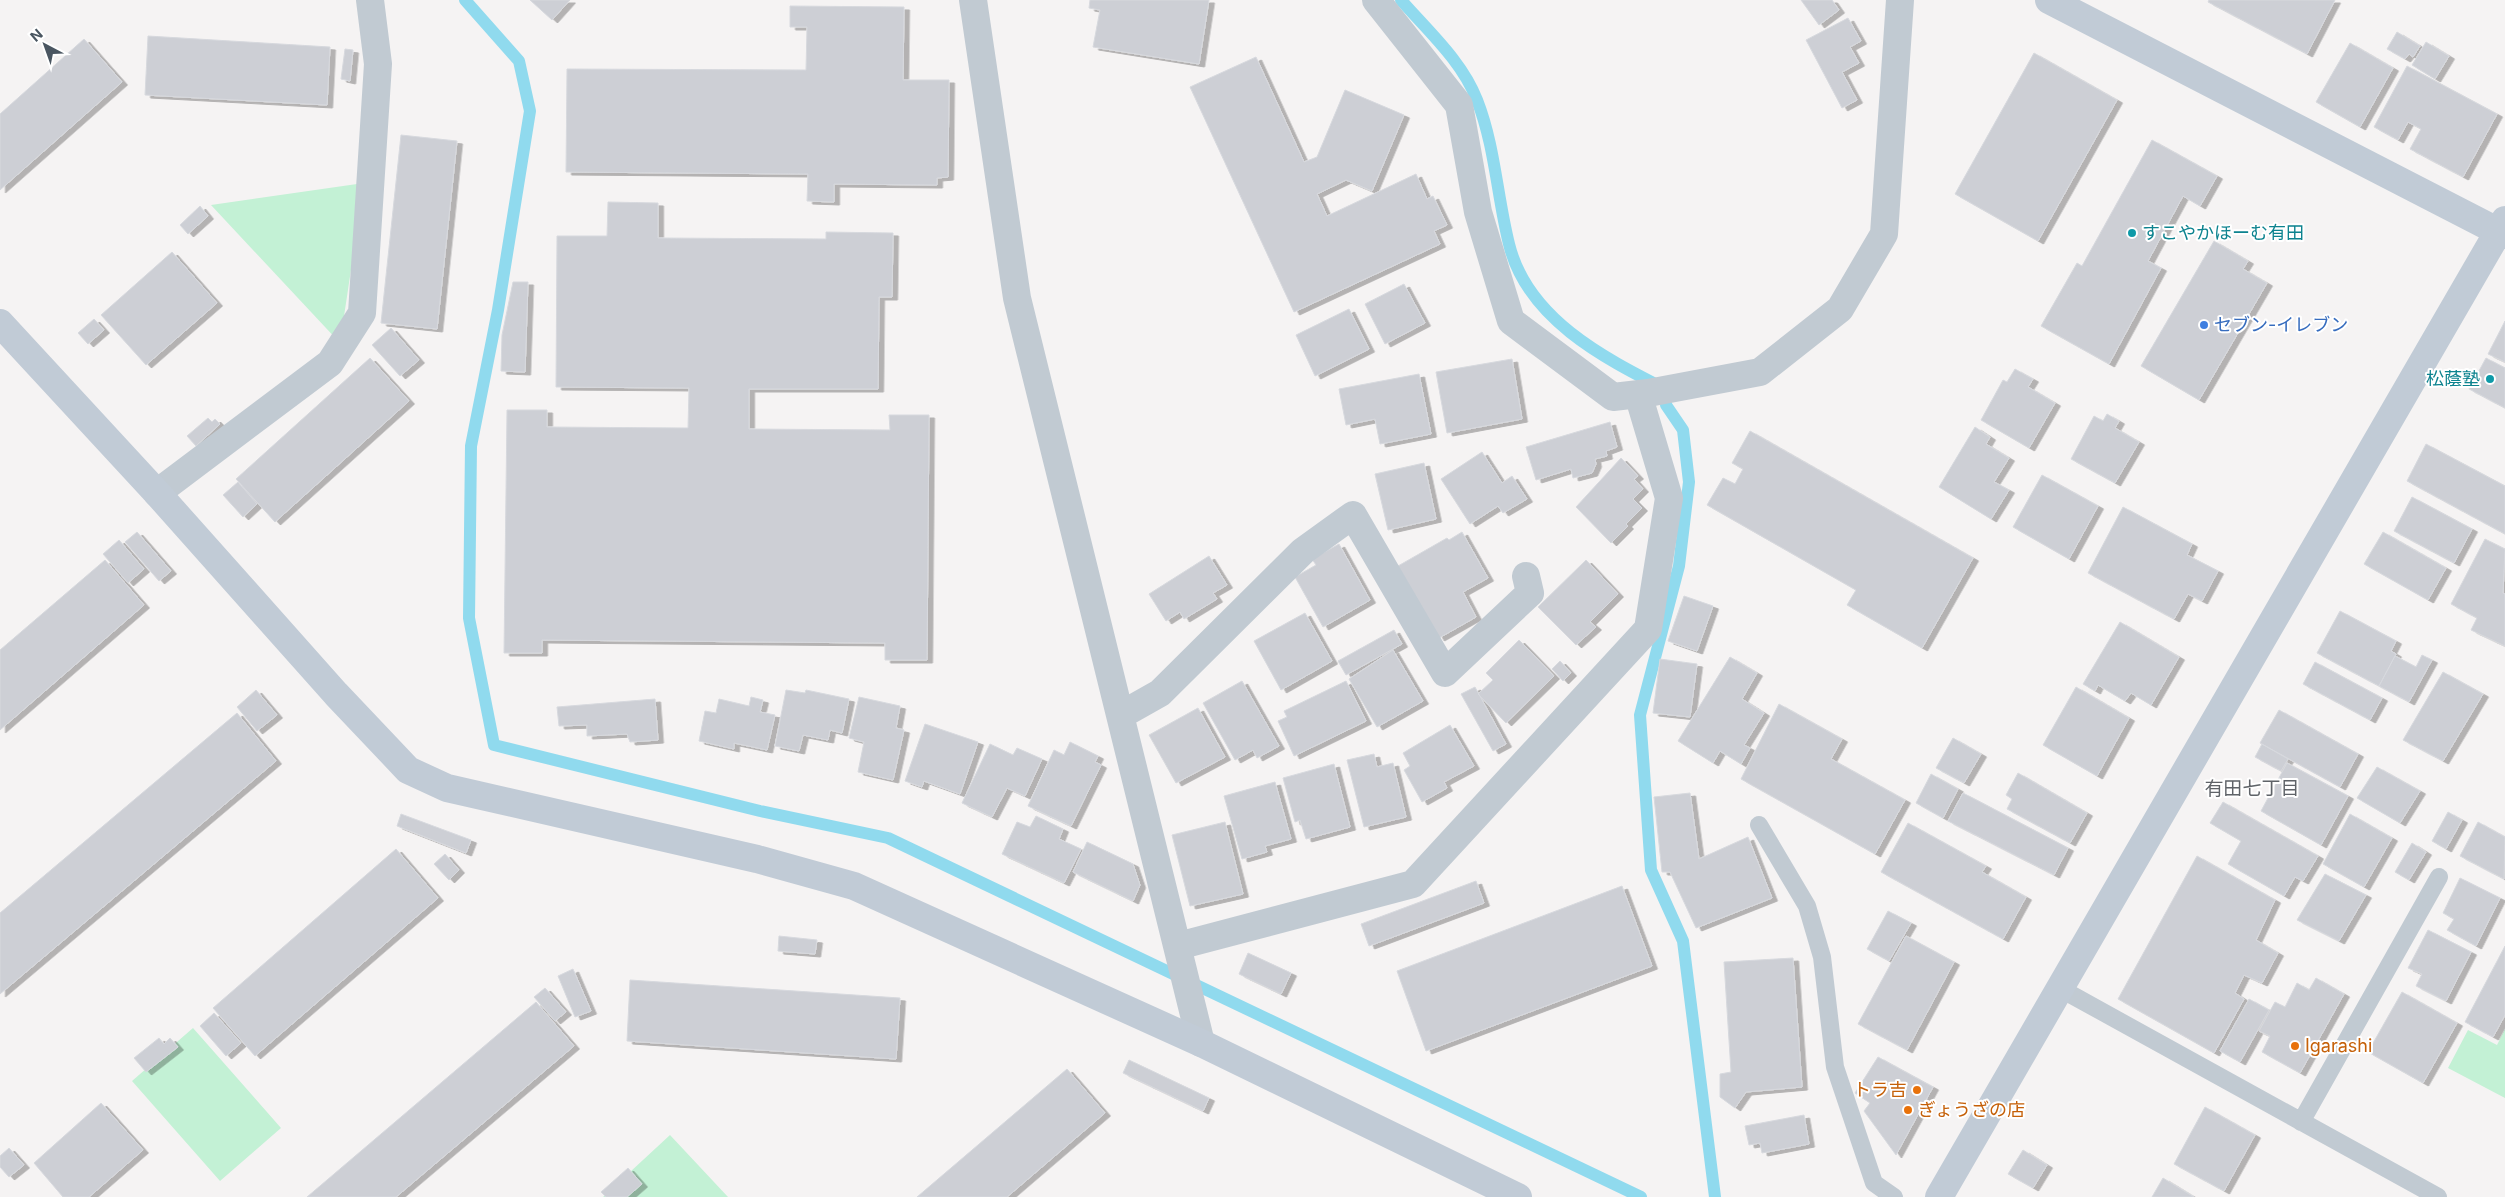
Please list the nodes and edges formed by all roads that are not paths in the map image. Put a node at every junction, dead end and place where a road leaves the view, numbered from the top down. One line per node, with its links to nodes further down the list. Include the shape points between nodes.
1 (370, 0): 9 (street, via 378,64 362,313 330,363)
2 (973, 0): 11 (street, via 1017,298)
3 (1376, 0): 8 (street, via 1459,105 1478,212 1511,321 1613,396)
4 (1900, 0): 8 (street, via 1884,234 1840,309 1760,372)
5 (2050, 0): 6 (street)
6 (2503, 229): 15 (street)
7 (0, 323): 9 (street)
8 (1653, 391): 14 (street, via 1669,498 1648,629 1413,884)
9 (157, 493): 16 (street, via 408,770 447,788 757,859 854,886)
10 (1526, 576): 11 (street, via 1530,594 1445,673 1353,515 1304,551 1160,693)
11 (1120, 715): 14 (street)
12 (1760, 825): 19 (lane, via 1807,906 1822,957 1835,1067 1874,1184)
13 (2439, 876): 17 (lane)
14 (1179, 949): 16 (street)
15 (2060, 989): 17 (lane); 20 (street)
16 (1200, 1043): 18 (street)
17 (2301, 1122): 21 (lane)
18 (1518, 1197)
19 (1894, 1197)
20 (1939, 1197)
21 (2438, 1197)

